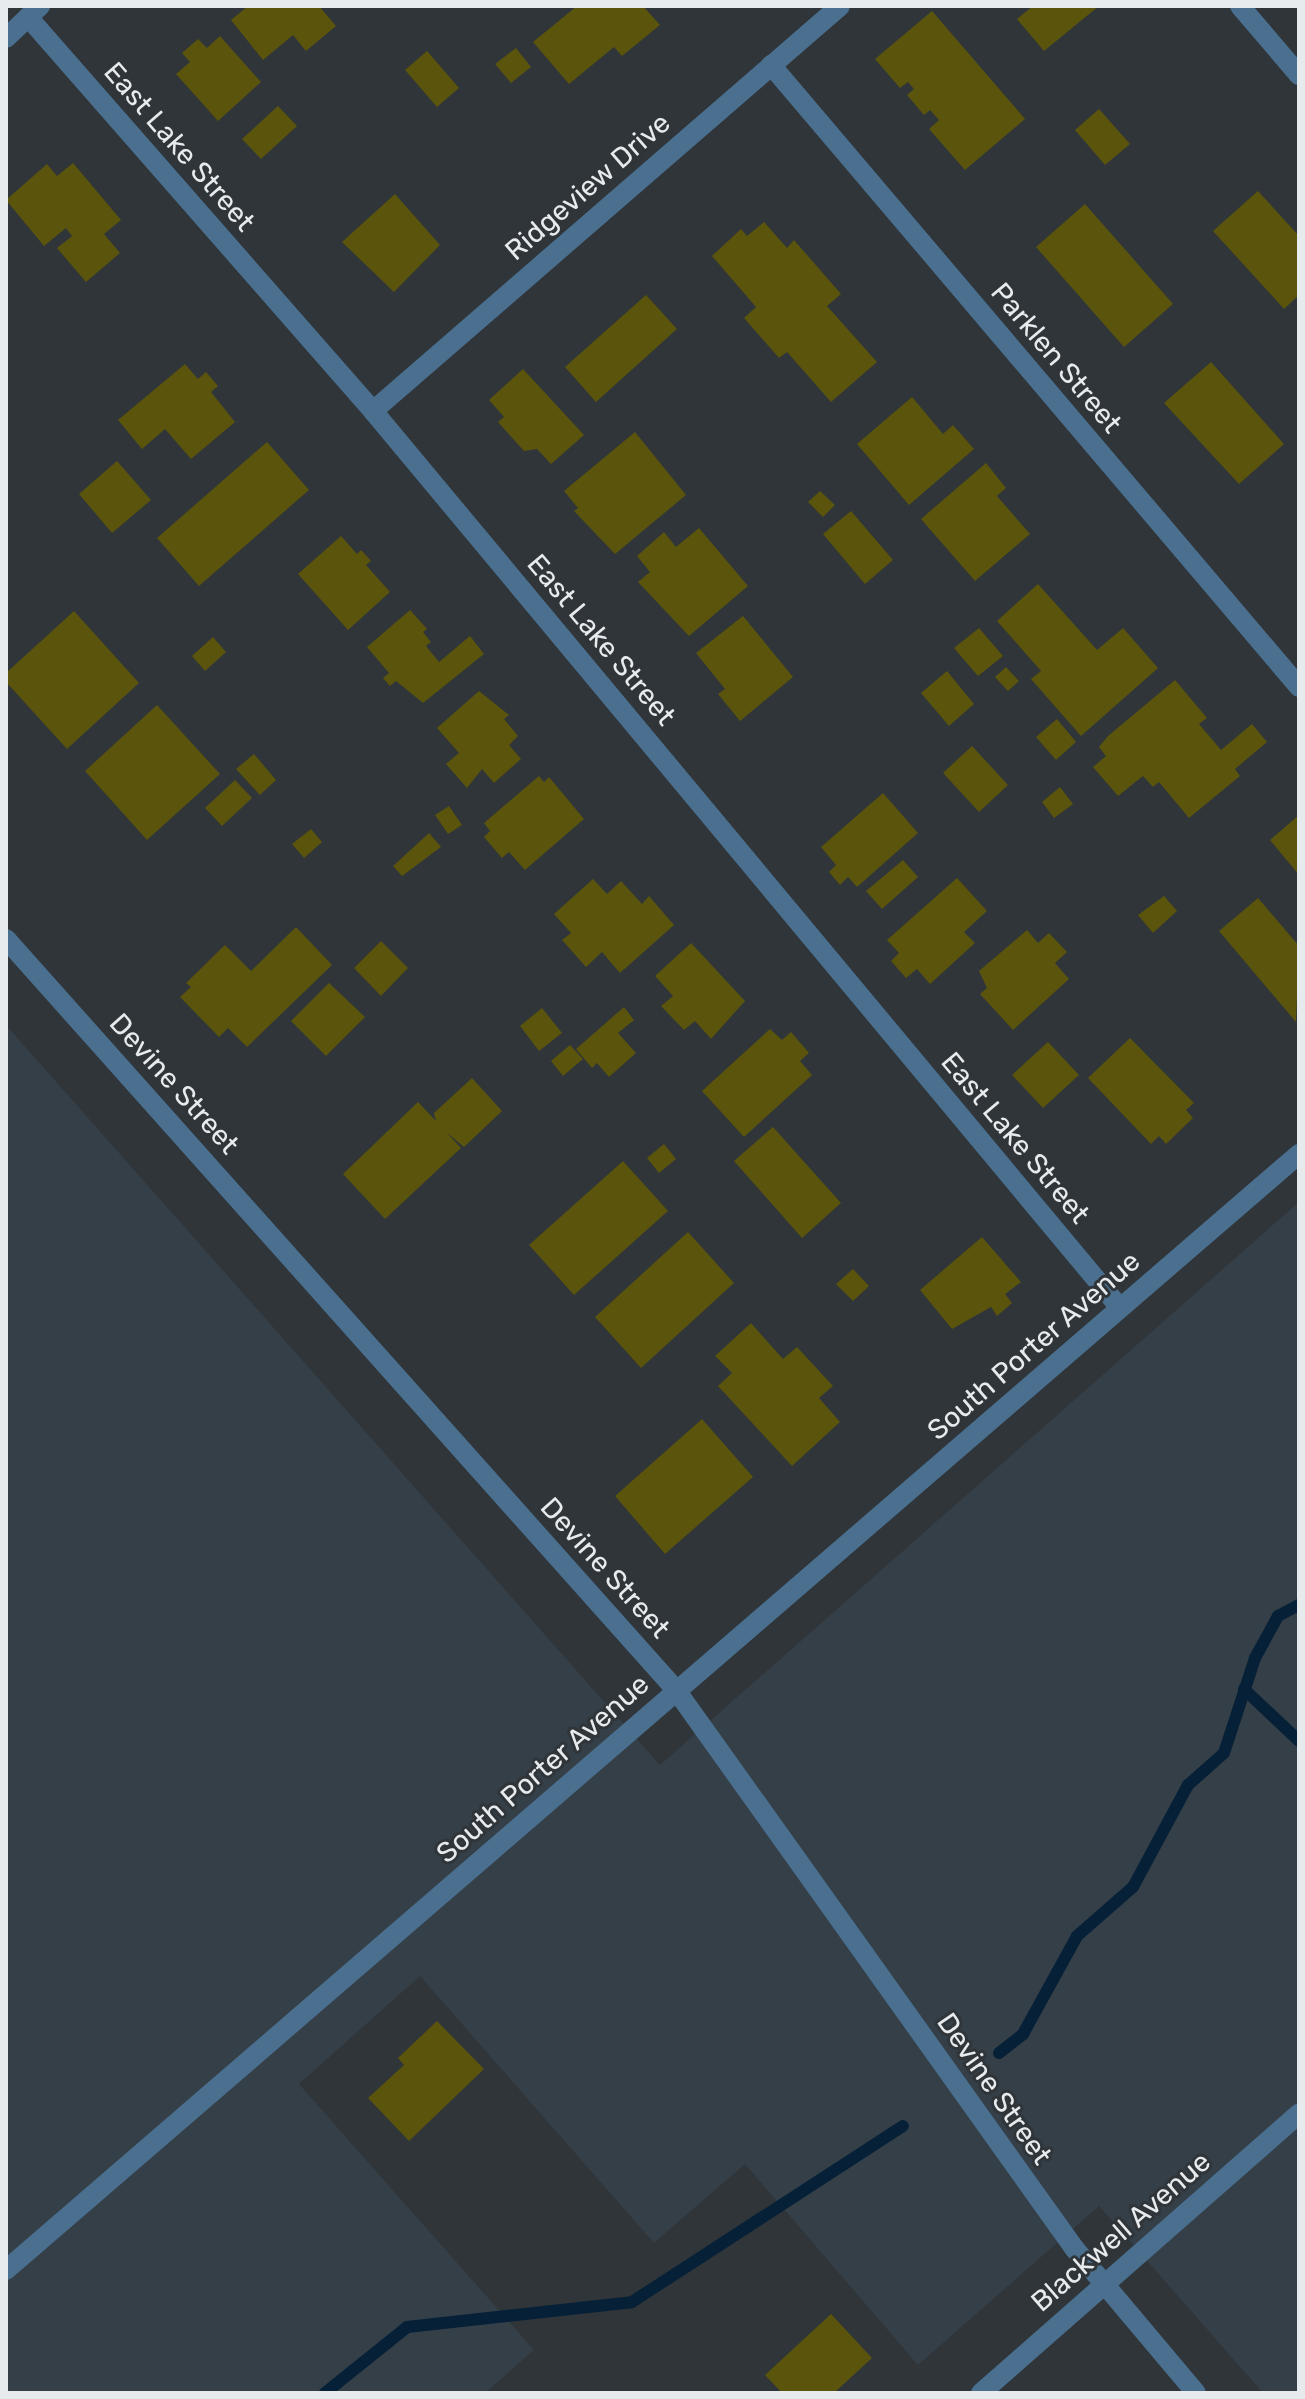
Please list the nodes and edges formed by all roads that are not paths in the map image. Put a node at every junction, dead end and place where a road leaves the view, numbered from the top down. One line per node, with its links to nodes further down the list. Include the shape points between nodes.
1 (840, 6): 5 (street, Ridgeview Drive)
2 (1240, 6): 6 (street)
3 (34, 12): 4 (street); 7 (street, East Lake Street)
4 (6, 38)
5 (771, 65): 7 (street, Ridgeview Drive); 8 (street, Parklen Street)
6 (1299, 75)
7 (373, 411): 11 (street, East Lake Street)
8 (1299, 687)
9 (6, 939): 12 (street, Devine Street)
10 (1299, 1154): 11 (street, South Porter Avenue)
11 (1120, 1308): 12 (street, South Porter Avenue)
12 (676, 1690): 14 (street, South Porter Avenue); 15 (street, Devine Street)
13 (1299, 2114): 15 (street, Blackwell Avenue)
14 (6, 2270)
15 (1101, 2284): 16 (street, Blackwell Avenue); 17 (street, Devine Street)
16 (981, 2393)
17 (1196, 2393)

